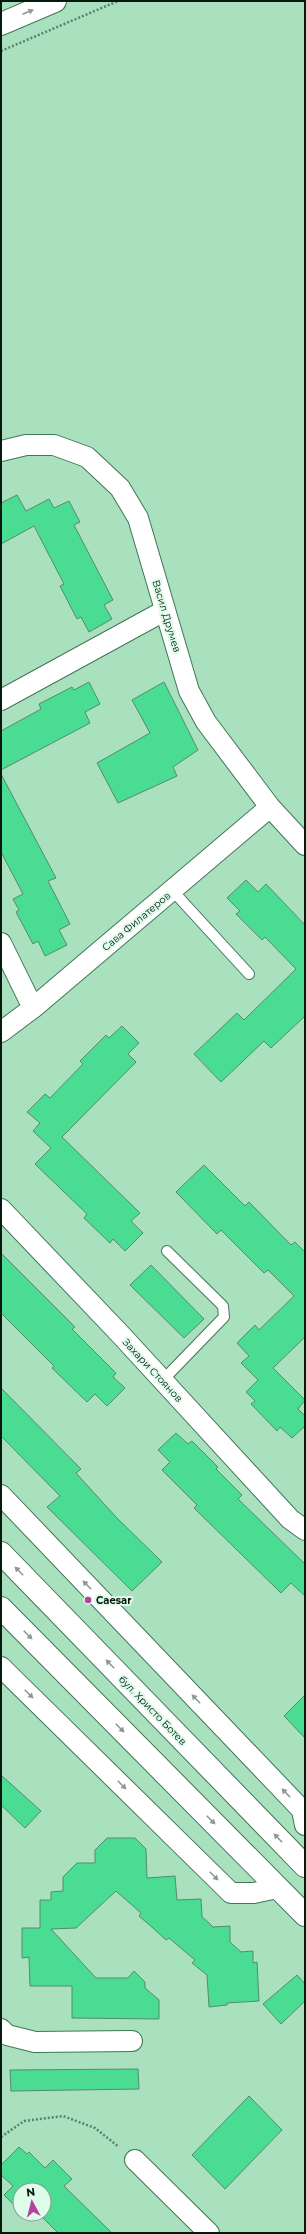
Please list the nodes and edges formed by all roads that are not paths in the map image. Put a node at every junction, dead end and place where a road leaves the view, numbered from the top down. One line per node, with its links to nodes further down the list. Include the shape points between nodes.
1 (55, 1): 2 (main road, one-way to 1)
2 (1, 24)
3 (1, 451): 4 (street, Васил Друмев, via 26,445 54,445 87,457 103,471 120,488 138,518)
4 (164, 611): 5 (street); 6 (street, Васил Друмев, via 189,691 206,722)
5 (1, 700)
6 (270, 807): 7 (street, Васил Друмев); 8 (street, Сава Филатеров)
7 (305, 845)
8 (172, 890): 10 (lane); 11 (street, Сава Филатеров)
9 (1, 943): 11 (street)
10 (249, 974)
11 (33, 1008): 12 (street, Сава Филатеров)
12 (1, 1032)
13 (1, 1209): 15 (street, Захари Стоянов)
14 (167, 1251): 15 (lane, via 224,1306 224,1317)
15 (163, 1380): 17 (street, Захари Стоянов, via 290,1519)
16 (1, 1495): 21 (street, one-way to 16, via 302,1810)
17 (305, 1530)
18 (1, 1553): 22 (main road, бул. Христо Ботев, one-way to 18)
19 (1, 1608): 23 (main road, one-way to 23)
20 (1, 1667): 23 (street, one-way to 23, via 231,1892 254,1893)
21 (305, 1826)
22 (304, 1861)
23 (277, 1888): 24 (main road)
24 (305, 1915)
25 (1, 2028): 26 (street, via 8,2035 35,2042)
26 (132, 2041)
27 (135, 2160): 28 (street)
28 (209, 2233)

